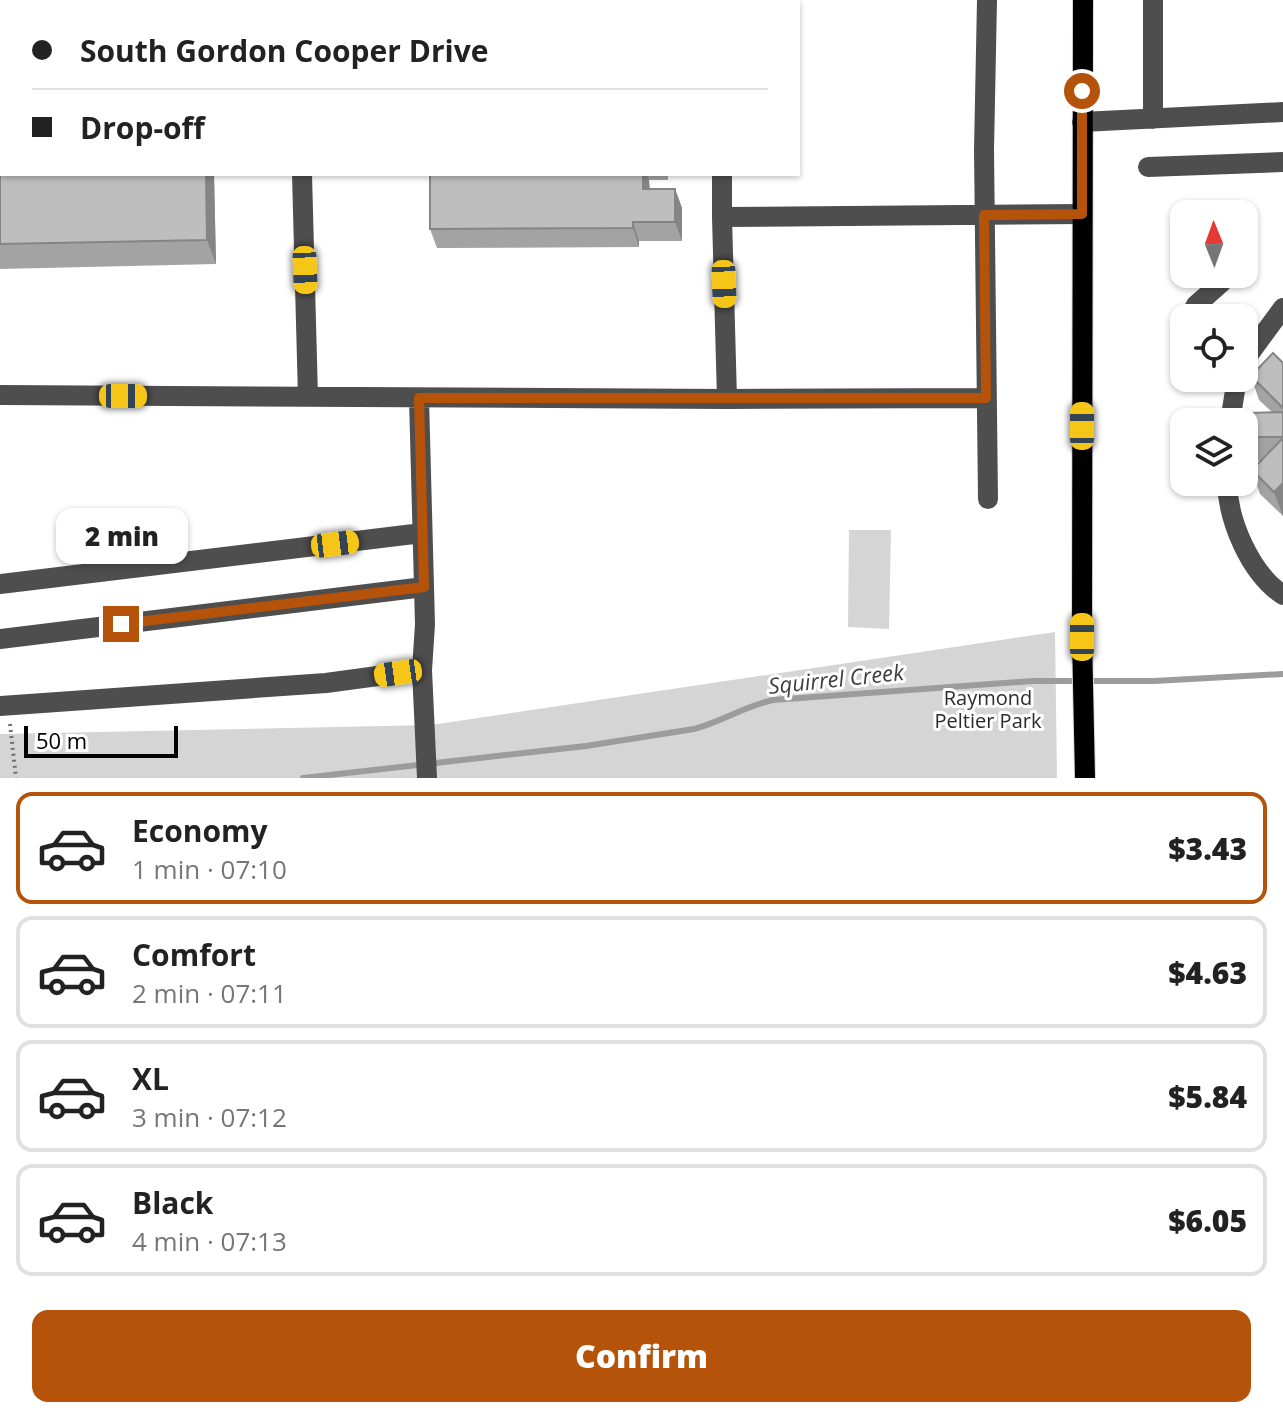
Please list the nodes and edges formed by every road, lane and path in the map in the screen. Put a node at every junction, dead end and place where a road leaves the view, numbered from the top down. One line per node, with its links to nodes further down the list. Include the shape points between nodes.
1 (987, 0): 12 (lane)
2 (1083, 0): 6 (main road)
3 (1153, 0): 5 (lane)
4 (1283, 112): 5 (lane)
5 (1153, 119): 6 (lane)
6 (1082, 122): 11 (main road)
7 (1283, 162): 8 (lane)
8 (1148, 167)
9 (302, 176): 19 (lane)
10 (722, 176): 13 (lane)
11 (1082, 214): 12 (lane); 34 (main road)
12 (984, 215): 13 (lane); 21 (lane)
13 (722, 217): 22 (lane)
14 (1215, 288): 15 (lane)
15 (1197, 304)
16 (1283, 308): 17 (lane)
17 (1258, 341)
18 (0, 395): 19 (lane)
19 (308, 397): 20 (lane)
20 (419, 398): 22 (lane); 25 (lane)
21 (986, 398): 22 (lane); 24 (lane)
22 (727, 399)
23 (1230, 496): 28 (lane, via 1241,544 1255,568)
24 (988, 499)
25 (422, 533): 26 (lane); 27 (lane)
26 (0, 584)
27 (424, 587): 29 (lane); 30 (lane)
28 (1283, 595)
29 (0, 639)
30 (422, 670): 31 (lane, via 326,683); 33 (lane)
31 (4, 706): 32 (path)
32 (16, 778)
33 (427, 778)
34 (1085, 778)

